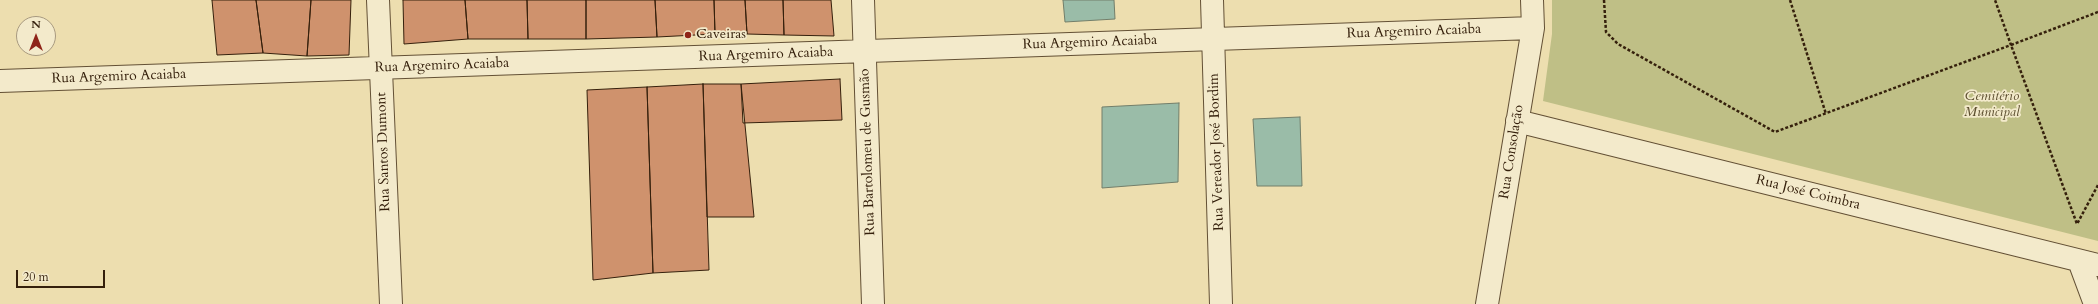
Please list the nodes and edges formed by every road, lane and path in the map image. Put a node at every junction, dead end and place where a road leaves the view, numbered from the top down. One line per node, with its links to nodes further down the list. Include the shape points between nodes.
1 (378, 0): 13 (street, Rua Santos Dumont)
2 (863, 0): 12 (street, Rua Bartolomeu de Gusmão)
3 (1212, 0): 10 (street, Rua Vereador José Bordim)
4 (1532, 0): 9 (street, Rua Consolação)
5 (1604, 0): 15 (path, via 1606,32 1618,44 1775,132)
6 (1790, 0): 15 (path)
7 (1995, 0): 11 (path)
8 (2098, 12): 11 (path)
9 (1533, 28): 10 (street, Rua Argemiro Acaiaba); 16 (street, Rua Consolação)
10 (1213, 39): 12 (street, Rua Argemiro Acaiaba); 21 (street, Rua Vereador José Bordim)
11 (2011, 45): 15 (path); 17 (path, via 2077,224)
12 (864, 51): 13 (street, Rua Argemiro Acaiaba); 20 (street, Rua Bartolomeu de Gusmão)
13 (381, 68): 14 (street, Rua Argemiro Acaiaba); 19 (street, Rua Santos Dumont)
14 (0, 81)
15 (1826, 114)
16 (1517, 121): 18 (street, Rua José Coimbra); 22 (street, Rua Consolação)
17 (2098, 185)
18 (2088, 263): 23 (street)
19 (391, 304)
20 (873, 304)
21 (1221, 304)
22 (1487, 304)
23 (2095, 304)

